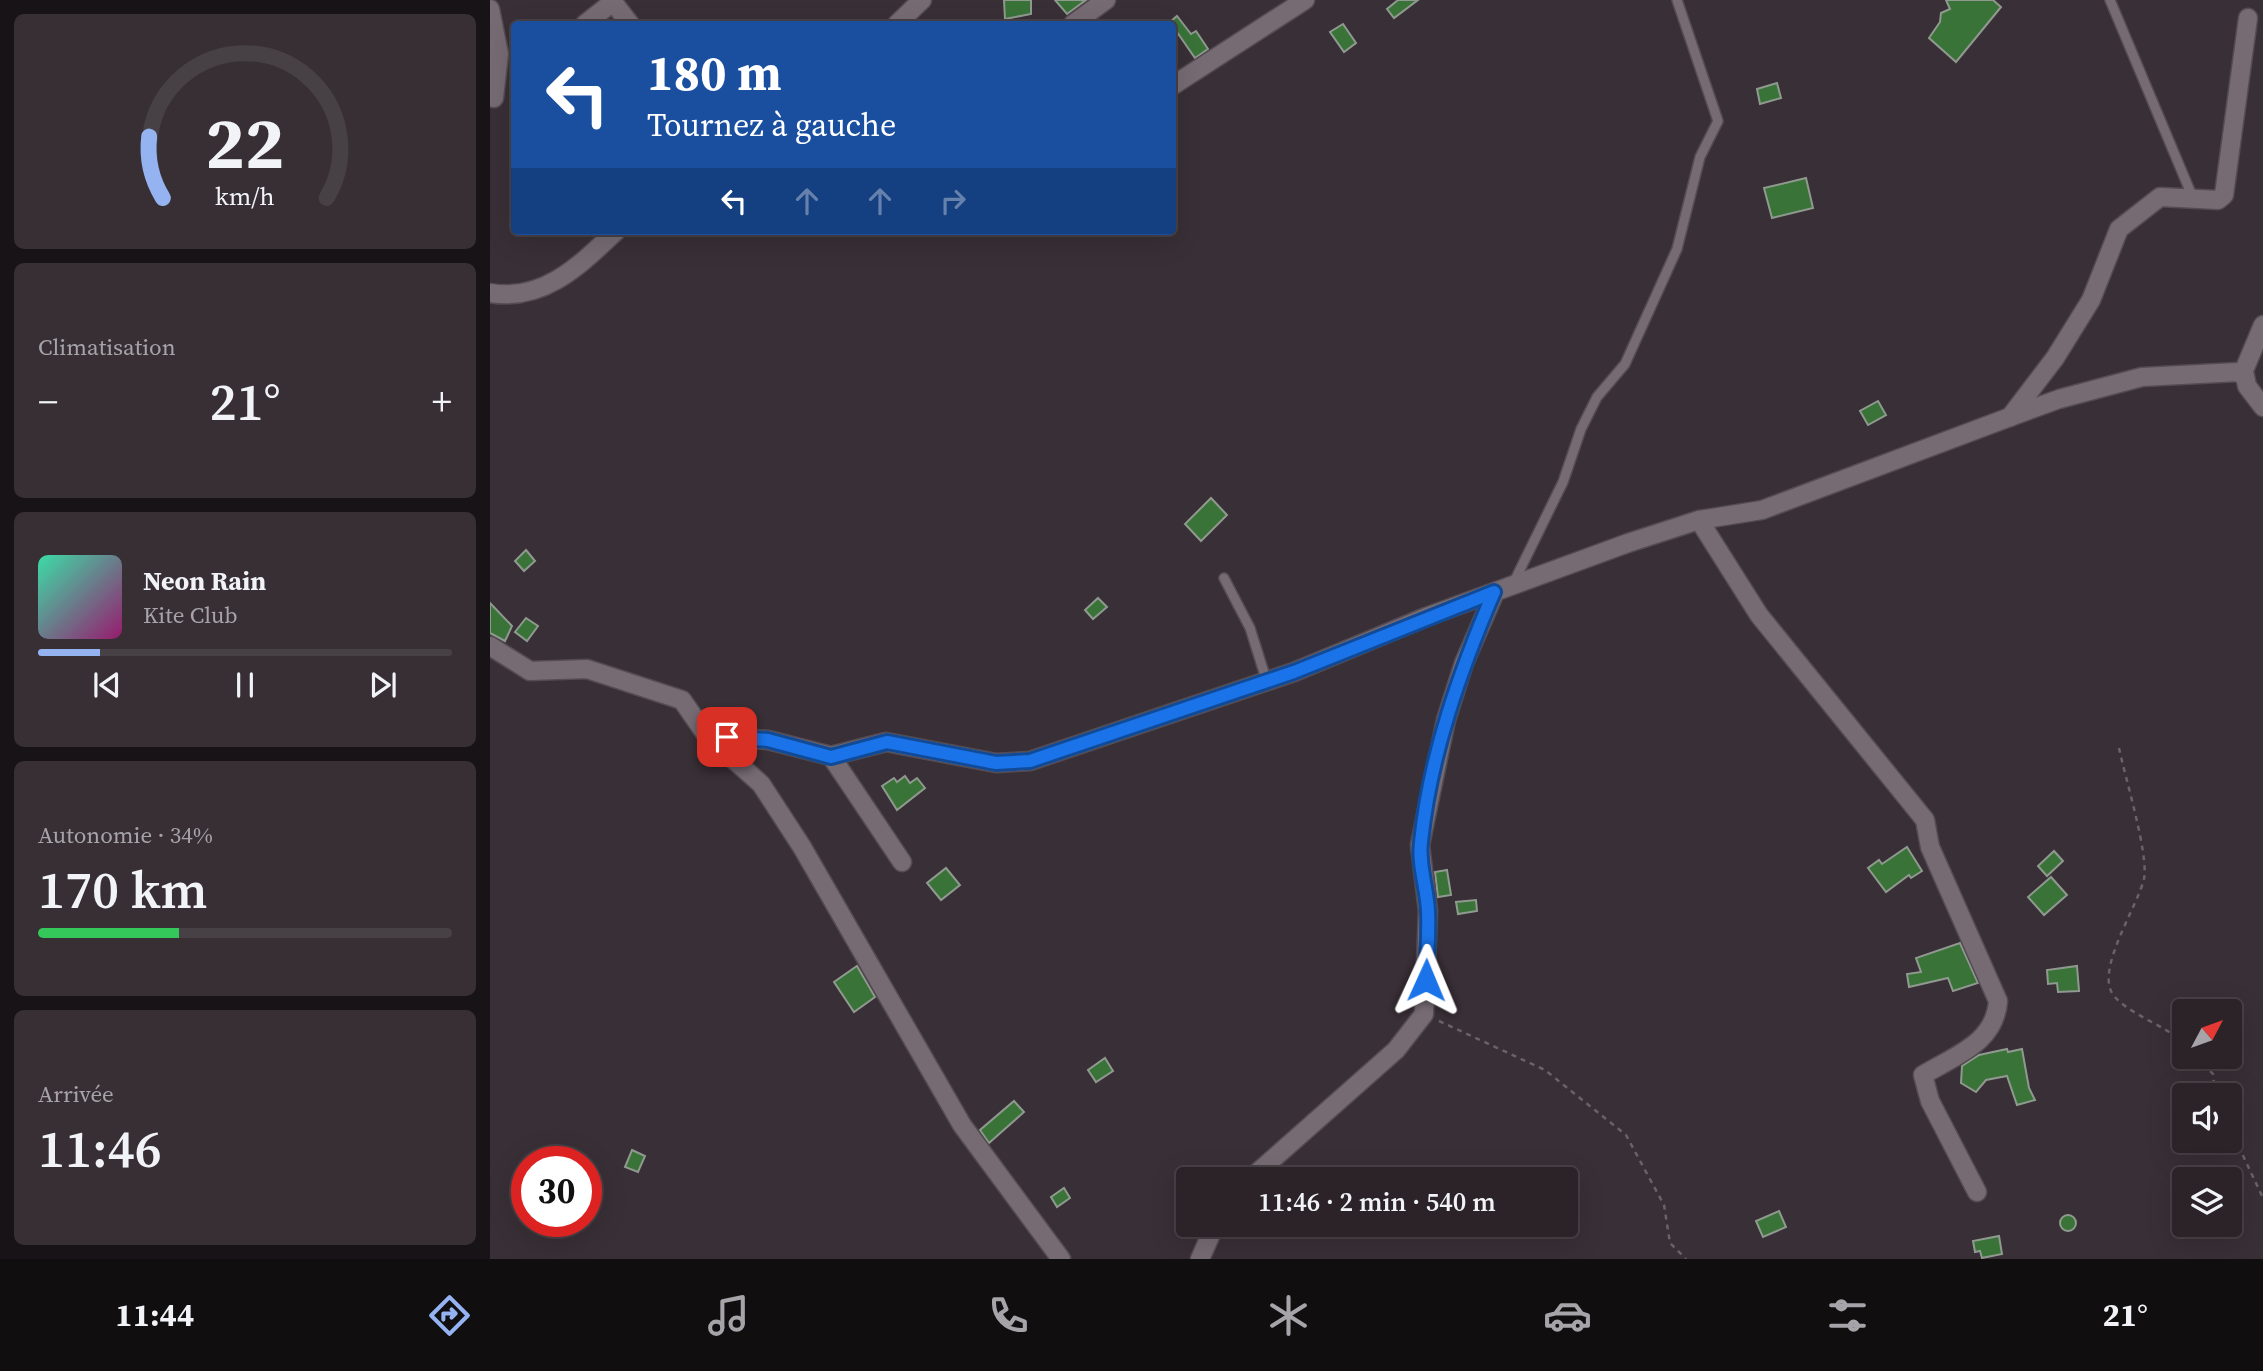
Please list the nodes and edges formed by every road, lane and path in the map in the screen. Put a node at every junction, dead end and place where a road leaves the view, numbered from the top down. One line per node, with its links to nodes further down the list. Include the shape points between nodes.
1 (922, 0): 11 (street)
2 (1106, 0): 12 (street)
3 (1305, 0): 13 (street)
4 (1677, 0): 24 (lane, via 1718,121 1700,157 1676,249 1625,364 1597,397 1581,429 1563,482)
5 (2110, 0): 15 (lane)
6 (615, 1): 9 (street); 10 (street)
7 (490, 9): 14 (street, via 499,54)
8 (2248, 18): 15 (street, via 2224,195 2218,200)
9 (588, 21)
10 (628, 21)
11 (900, 21)
12 (1077, 21)
13 (1176, 83)
14 (494, 98)
15 (2193, 198): 21 (street, via 2160,197 2119,229 2091,300)
16 (611, 235): 17 (street, via 559,280 534,292)
17 (490, 293)
18 (2263, 325): 19 (street)
19 (2242, 375): 20 (street); 21 (street, via 2142,377)
20 (2263, 407)
21 (2010, 417): 22 (street, via 1762,510)
22 (1699, 520): 24 (street); 36 (street, via 1759,615 1925,820 1930,847 1998,1001 1997,1020 1988,1035 1923,1075 1930,1101)
23 (1224, 578): 27 (lane, via 1251,628)
24 (1513, 586): 25 (street)
25 (1494, 592): 27 (street); 32 (street, via 1446,720 1420,845 1428,911)
26 (490, 646): 28 (street, via 530,671 587,669 682,700)
27 (1267, 682): 30 (street, via 1030,761 996,763 887,742)
28 (707, 736): 30 (street, via 768,740); 39 (street, via 761,784 961,1125)
29 (2119, 748): 33 (path, via 2144,878 2110,967 2111,990 2123,1004)
30 (831, 757): 31 (street)
31 (902, 862)
32 (1424, 1014): 35 (street, via 1396,1050); 41 (path, via 1545,1070 1626,1135 1664,1205 1670,1243)
33 (2172, 1031)
34 (2242, 1153): 37 (path)
35 (1264, 1167)
36 (1977, 1192)
37 (2263, 1198)
38 (1210, 1237): 40 (street)
39 (1061, 1259)
40 (1200, 1259)
41 (1686, 1259)

